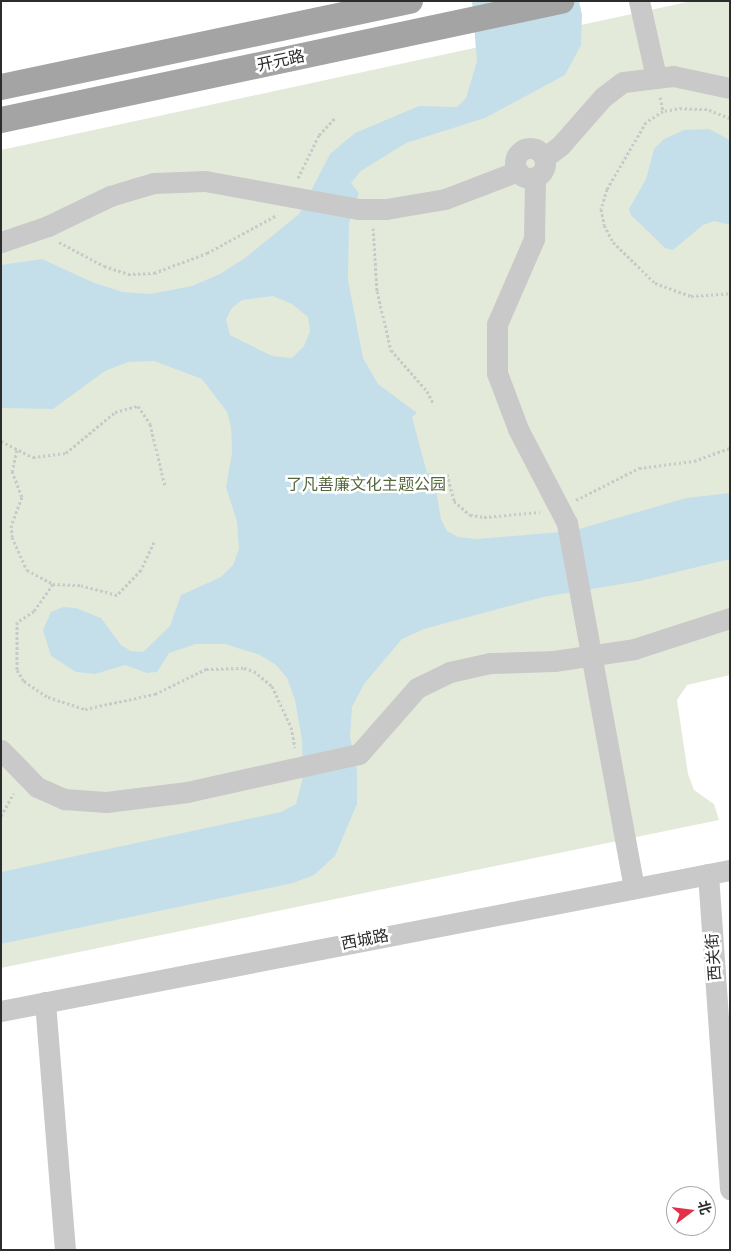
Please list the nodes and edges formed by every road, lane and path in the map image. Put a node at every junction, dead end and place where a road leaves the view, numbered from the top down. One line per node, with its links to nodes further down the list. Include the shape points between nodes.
1 (410, 1): 5 (main road, 开元路)
2 (561, 1): 9 (main road, 开元路)
3 (639, 1): 4 (street)
4 (656, 77): 6 (street, via 686,78); 10 (street, via 635,79 612,90 560,146)
5 (1, 87)
6 (730, 88)
7 (336, 118): 11 (path, via 319,135 306,158)
8 (730, 118): 15 (path, via 707,109 682,108 663,111 646,122 607,188 601,209 604,225 613,242 655,283 691,296)
9 (1, 120)
10 (532, 169): 12 (street, via 431,203); 22 (street, via 534,239 498,324 496,365 518,430)
11 (294, 196): 12 (street); 13 (street, via 204,181 154,183 110,196); 13 (path, via 278,214 261,225 179,266 154,273 128,274 104,266)
12 (366, 209): 16 (path, via 383,325 391,350 427,391)
13 (36, 230): 14 (street)
14 (1, 242)
15 (730, 293)
16 (433, 403)
17 (1, 441): 19 (path)
18 (730, 448): 22 (path, via 694,462 639,468)
19 (17, 450): 21 (path, via 33,457 66,453 115,412 138,406 150,424); 24 (path, via 12,471 22,498 10,525 12,537 21,564)
20 (447, 474): 22 (path, via 454,501 470,514 484,517)
21 (165, 486)
22 (563, 515): 26 (street)
23 (154, 542): 24 (path, via 141,570 117,595 80,585)
24 (53, 584): 28 (path, via 34,611 17,622 17,670 24,681 48,697 85,710 155,694 206,669 225,666 254,671 272,686 286,713)
25 (730, 618): 26 (street, via 656,643)
26 (592, 656): 28 (street, via 490,663 432,679 401,704 358,754); 33 (street)
27 (1, 750): 29 (street)
28 (298, 768): 29 (street, via 187,792 106,802 64,799 38,787)
29 (24, 775): 30 (path)
30 (1, 816)
31 (730, 870): 32 (street, 西城路)
32 (708, 874): 33 (street, 西城路); 34 (street, 西关街)
33 (634, 888): 35 (street, 西城路)
34 (722, 950): 37 (street, 西关街)
35 (45, 1002): 36 (street, 西城路); 38 (street)
36 (1, 1011)
37 (730, 1189)
38 (65, 1250)

